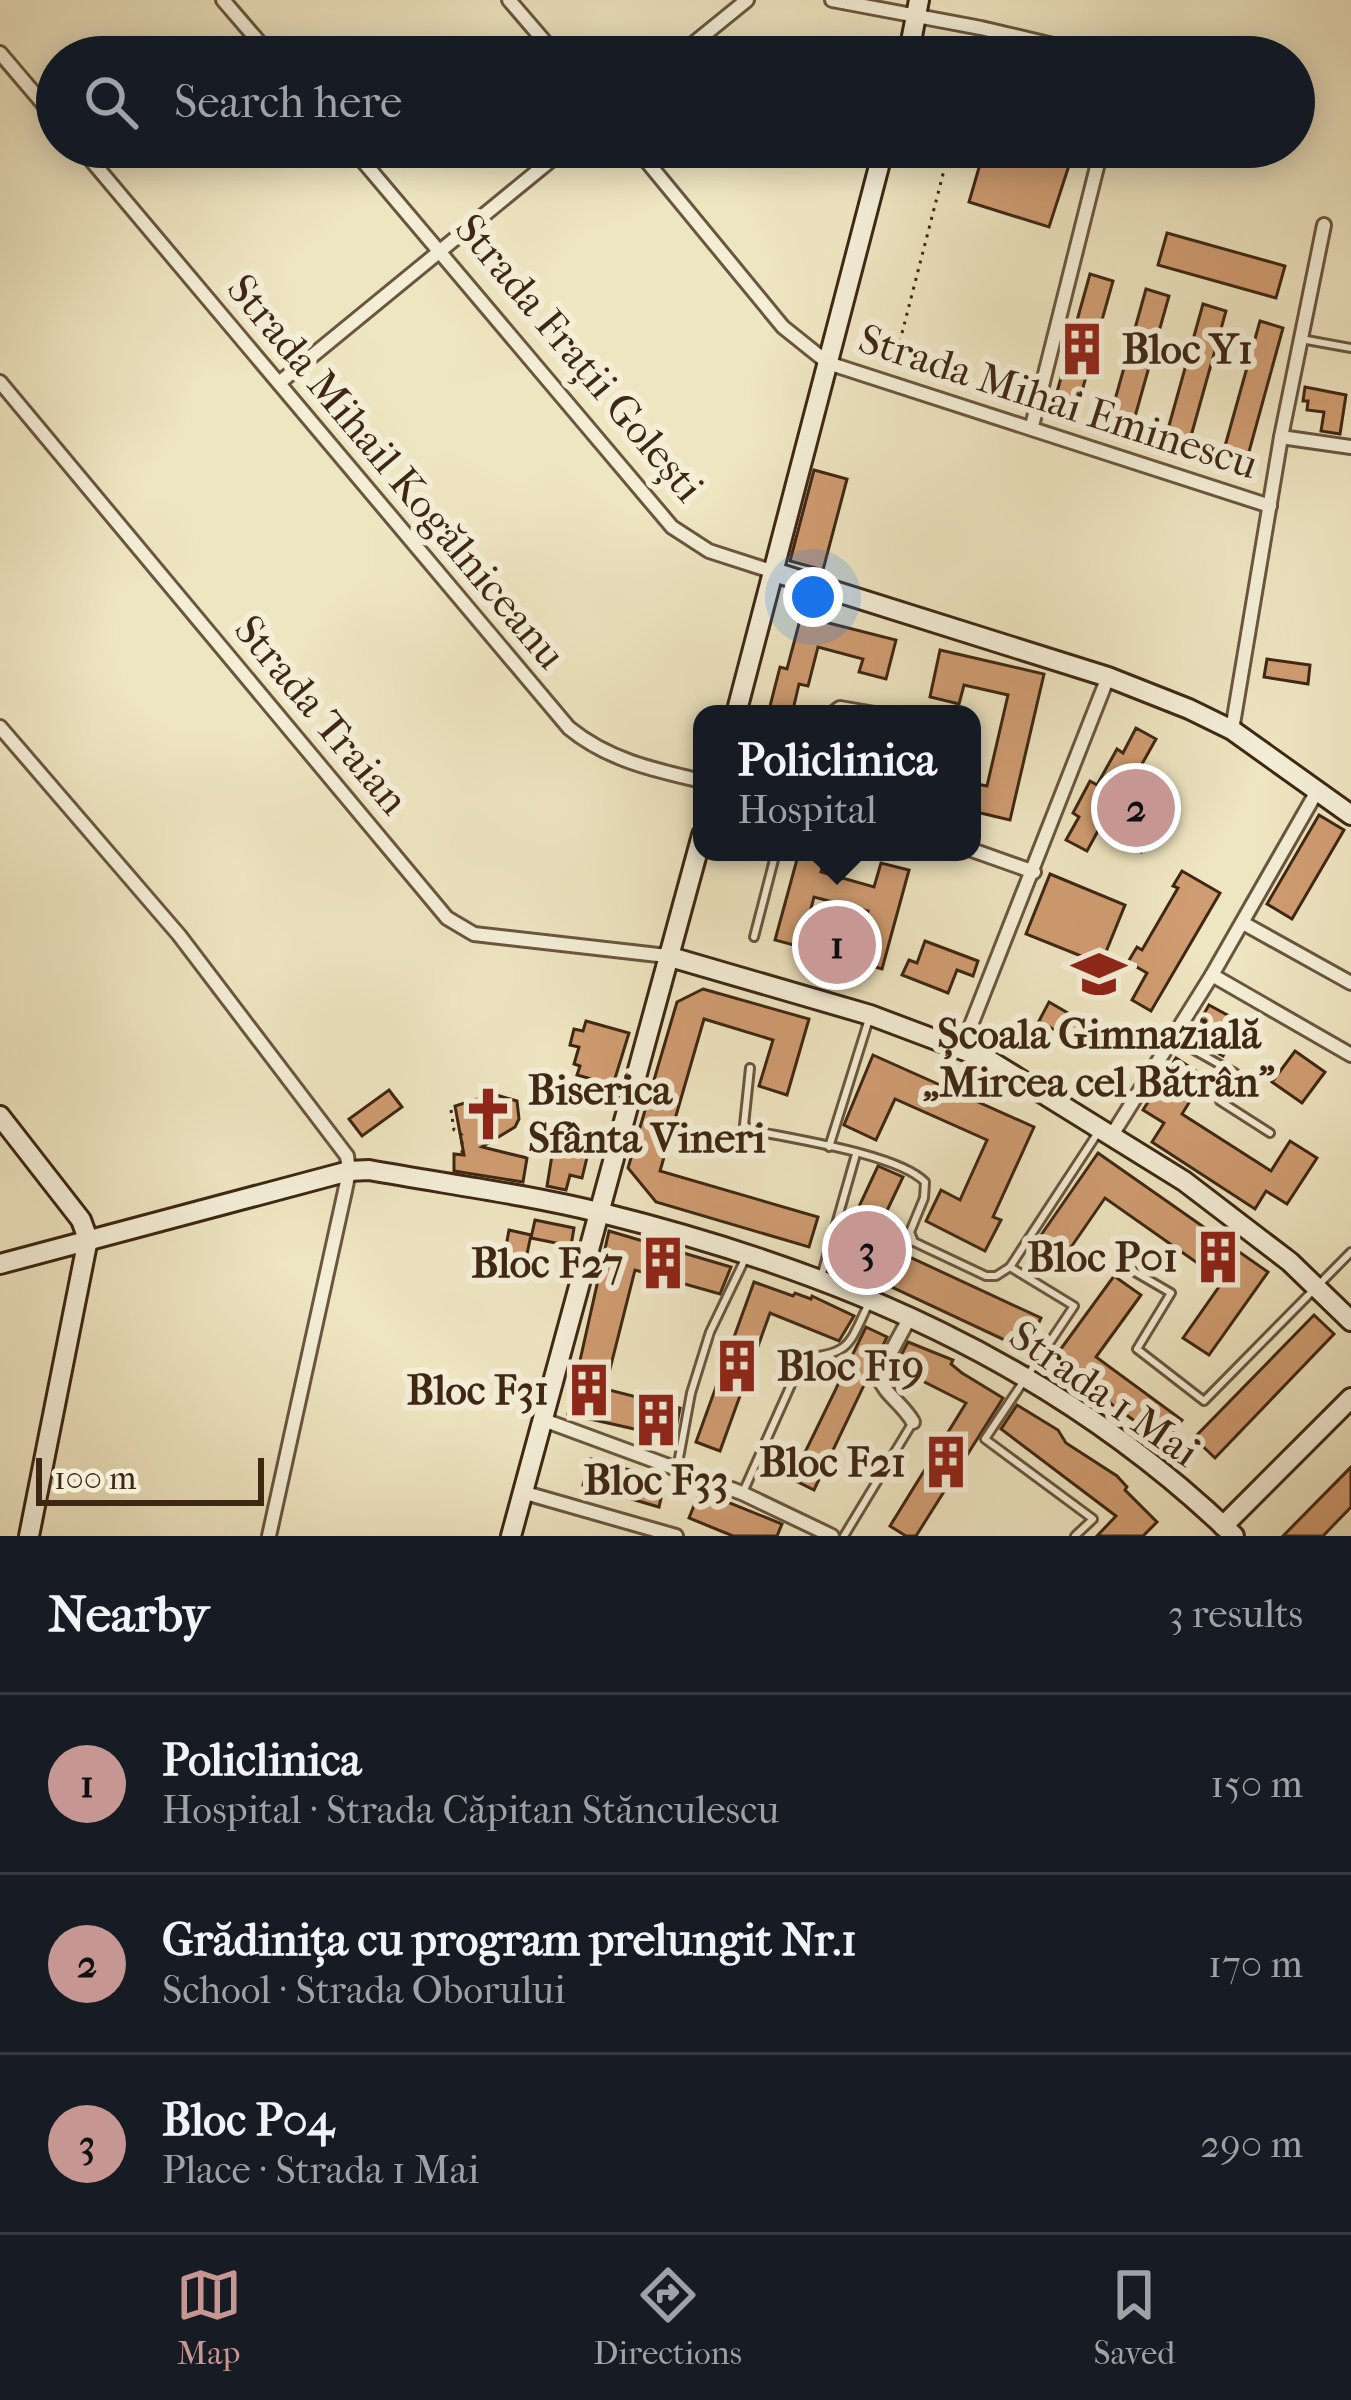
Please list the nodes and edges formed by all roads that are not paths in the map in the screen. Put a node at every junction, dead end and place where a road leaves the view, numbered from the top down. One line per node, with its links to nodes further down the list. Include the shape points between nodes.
1 (223, 0): 6 (street)
2 (509, 0): 7 (street)
3 (747, 0): 8 (street)
4 (832, 0): 5 (street)
5 (918, 7): 9 (street)
6 (254, 36)
7 (540, 36)
8 (703, 36)
9 (1026, 36)
10 (0, 53): 11 (street)
11 (36, 95)
12 (98, 168): 24 (street, Strada Mihail Kogălniceanu)
13 (369, 168): 19 (street, Strada Frații Golești)
14 (541, 168): 19 (street)
15 (652, 168): 22 (street, Strada Mihai Eminescu, via 783,327)
16 (879, 168): 22 (main road)
17 (1097, 168): 25 (street)
18 (1324, 225): 20 (street)
19 (441, 250): 24 (street); 29 (street, Strada Frații Golești, via 679,534)
20 (1300, 339): 21 (lane); 26 (street)
21 (1351, 348)
22 (828, 363): 25 (street, Strada Mihai Eminescu); 29 (main road)
23 (0, 382): 43 (street, Strada Traian, via 447,918 474,934)
24 (280, 383): 34 (street, Strada Mihail Kogălniceanu, via 569,728 604,753)
25 (1032, 426): 28 (street, Strada Mihai Eminescu)
26 (1280, 436): 27 (street); 28 (street)
27 (1351, 447)
28 (1270, 506): 33 (street)
29 (774, 572): 30 (main road, Strada Frații Golești); 31 (main road)
30 (1108, 677): 33 (main road, Strada Frații Golești); 40 (street)
31 (738, 705)
32 (0, 727): 56 (street, via 178,935 337,1138)
33 (1232, 730): 35 (main road, Strada Frații Golești)
34 (693, 779)
35 (1316, 793): 36 (main road, Strada Frații Golești); 41 (street)
36 (1351, 815)
37 (981, 853): 40 (street)
38 (694, 861): 43 (main road)
39 (774, 861): 42 (lane)
40 (1034, 872): 48 (street)
41 (1243, 923): 44 (street); 45 (street)
42 (754, 938)
43 (667, 956): 46 (main road); 57 (main road)
44 (1212, 975): 47 (street); 49 (street)
45 (1351, 983)
46 (870, 1016): 48 (main road); 54 (lane)
47 (1173, 1038): 52 (street); 53 (lane, via 1234,1072 1220,1101)
48 (962, 1048): 52 (main road)
49 (1351, 1055)
50 (750, 1068): 54 (lane, via 744,1125)
51 (0, 1116): 58 (main road)
52 (1106, 1131): 62 (lane); 65 (main road, via 1184,1181)
53 (1270, 1133)
54 (829, 1147): 55 (lane)
55 (856, 1154): 62 (lane, via 926,1182 914,1242 986,1276); 64 (lane)
56 (349, 1171): 57 (main road, Strada 1 Mai); 58 (main road); 78 (street)
57 (599, 1212): 60 (main road, Strada 1 Mai); 71 (main road)
58 (88, 1239): 61 (main road); 77 (main road)
59 (1351, 1252): 65 (lane)
60 (747, 1254): 64 (main road, Strada 1 Mai); 73 (lane, via 710,1332)
61 (0, 1264)
62 (1010, 1268): 69 (lane, via 1074,1306)
63 (1136, 1271): 65 (lane, via 1171,1293 1137,1349 1204,1402)
64 (821, 1278): 66 (main road, Strada 1 Mai)
65 (1316, 1287): 68 (main road)
66 (871, 1299): 67 (main road, Strada 1 Mai); 75 (lane, via 848,1347 803,1358)
67 (910, 1317): 69 (main road, Strada 1 Mai); 72 (street, via 878,1376)
68 (1351, 1321)
69 (1028, 1375): 76 (main road, Strada 1 Mai, via 1144,1459); 83 (lane, via 985,1439 1093,1519)
70 (1351, 1399): 76 (main road)
71 (541, 1419): 73 (street); 74 (main road)
72 (914, 1422): 82 (lane)
73 (677, 1469): 75 (street)
74 (522, 1492): 79 (main road); 80 (street)
75 (742, 1493): 81 (street)
76 (1224, 1532)
77 (29, 1536)
78 (269, 1536)
79 (511, 1536)
80 (676, 1536)
81 (832, 1536)
82 (844, 1536)
83 (1075, 1536)

